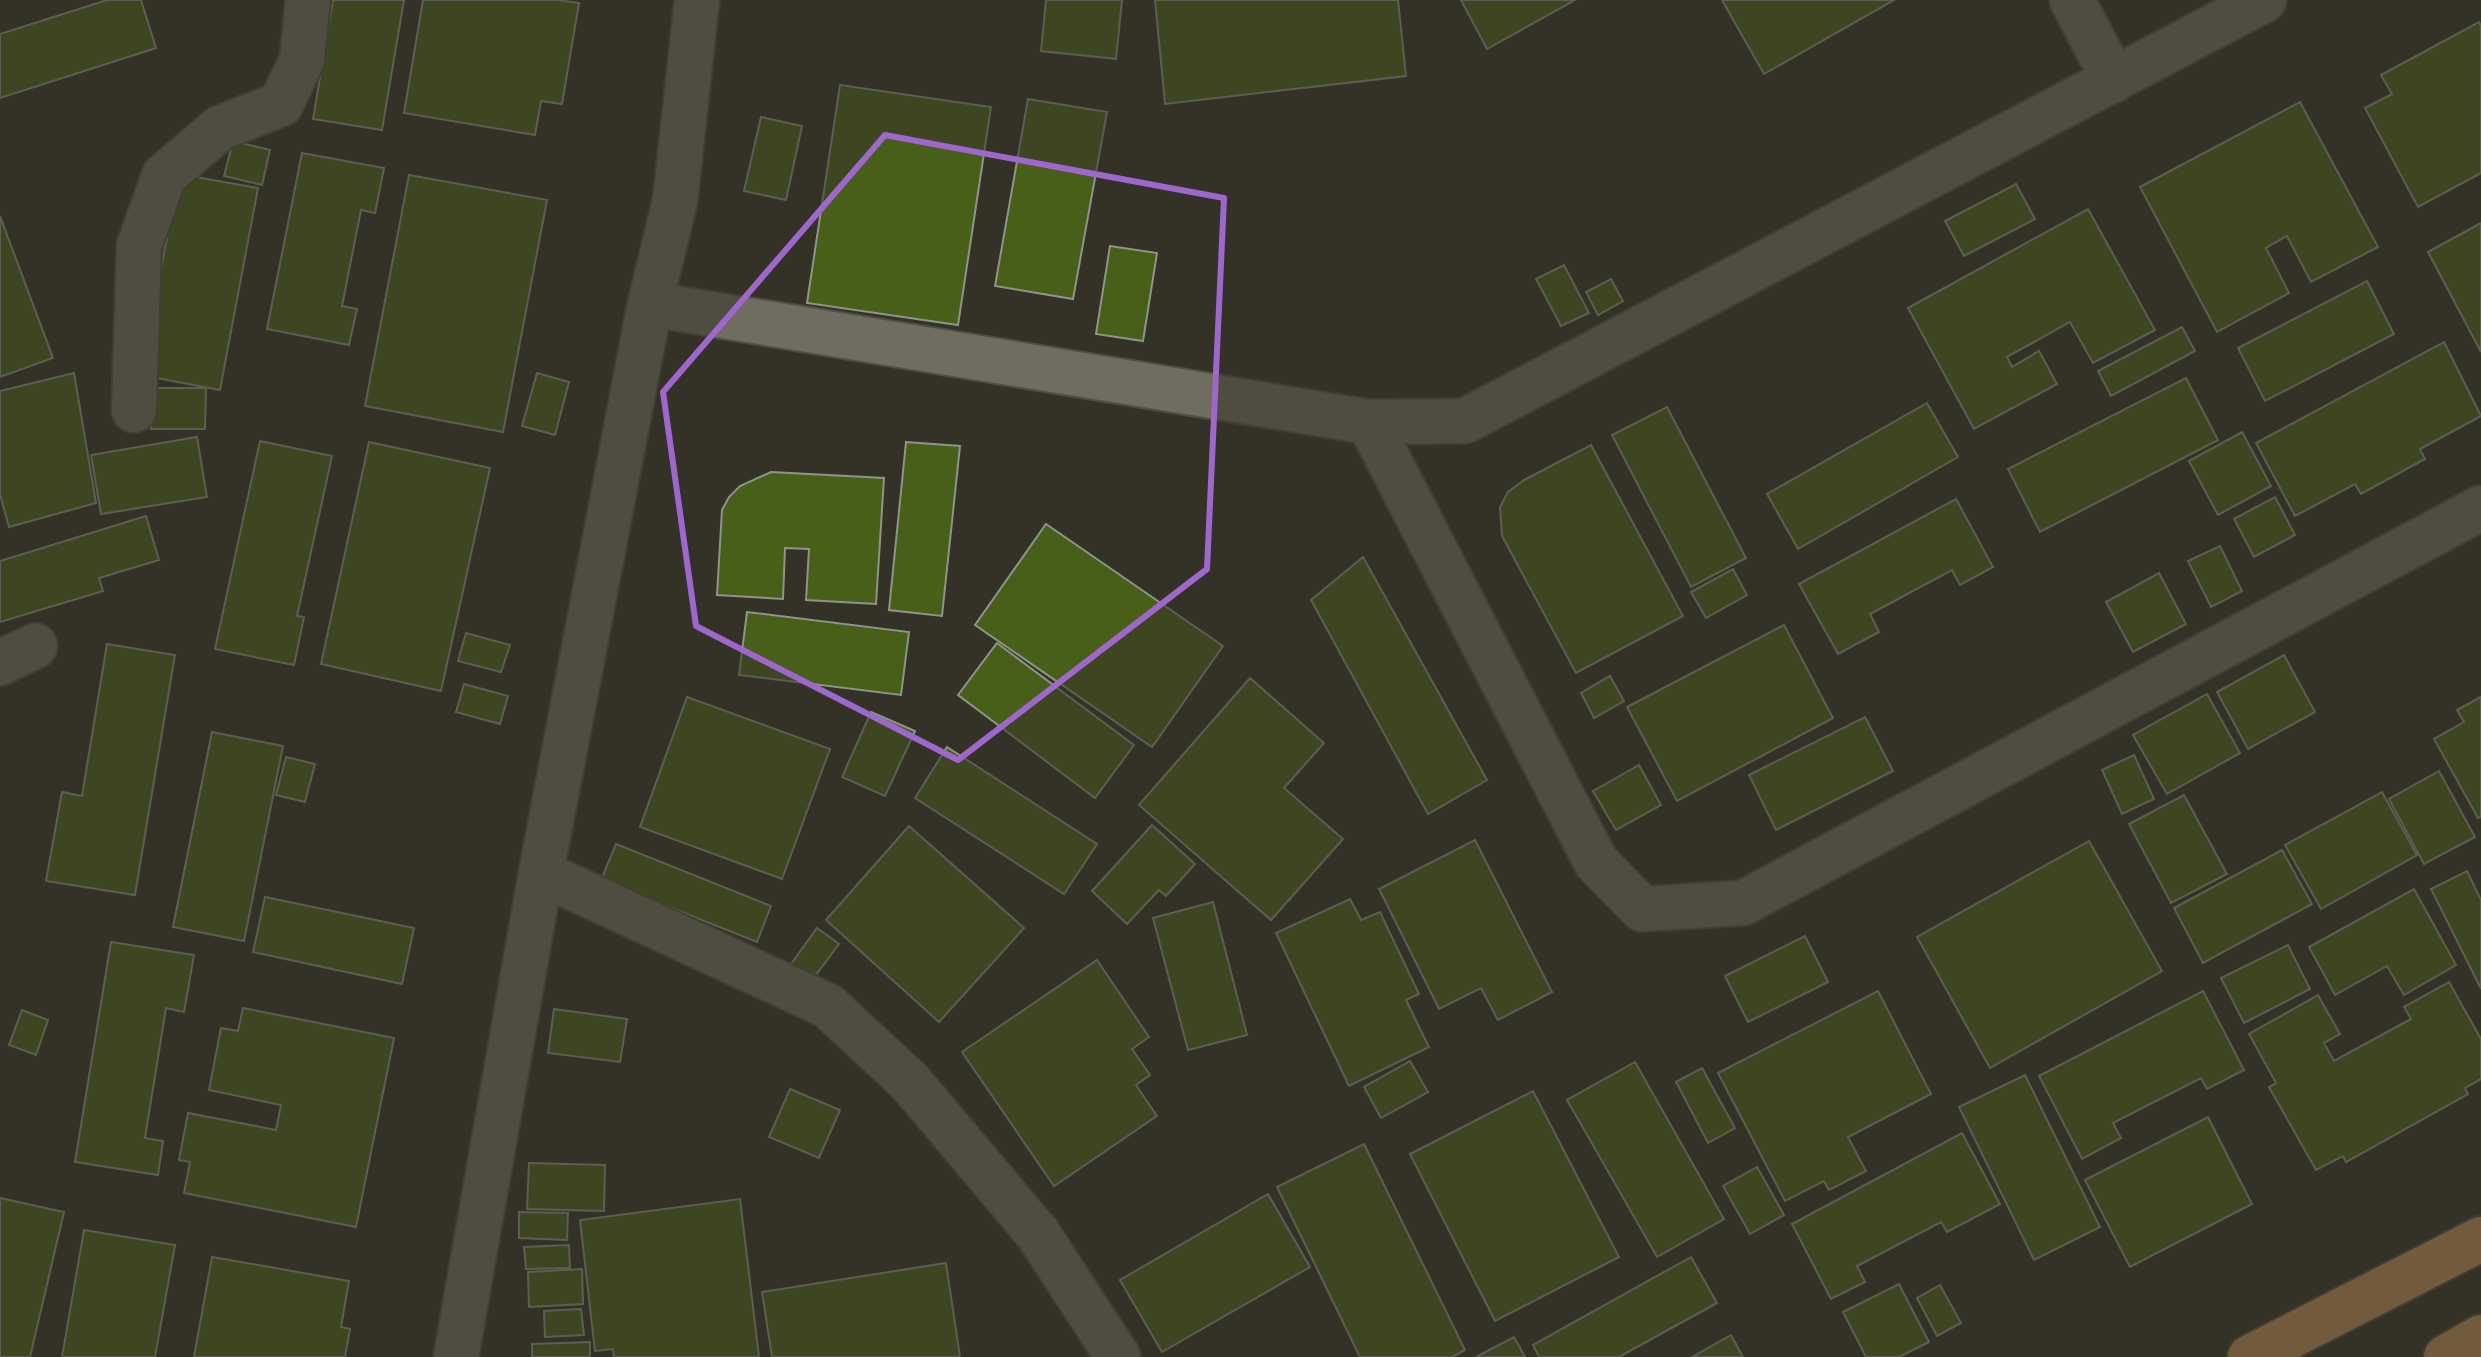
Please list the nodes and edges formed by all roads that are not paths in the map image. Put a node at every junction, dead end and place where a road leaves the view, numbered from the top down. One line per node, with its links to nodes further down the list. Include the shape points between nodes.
1 (308, 0): 7 (street, via 302,60 281,104 220,128 164,176 139,246)
2 (697, 0): 6 (street, via 675,201)
3 (2072, 0): 5 (street)
4 (2264, 0): 5 (street)
5 (2114, 80): 8 (street, via 1465,421)
6 (650, 304): 8 (street); 10 (street)
7 (134, 410)
8 (1369, 422): 9 (street, via 1596,862 1642,909 1743,903)
9 (2481, 508)
10 (541, 873): 13 (street); 14 (street, via 828,1006 910,1082 1038,1234)
11 (2481, 1239): 15 (highway)
12 (2481, 1337): 16 (highway)
13 (456, 1357)
14 (1118, 1357)
15 (2250, 1357)
16 (2446, 1357)

